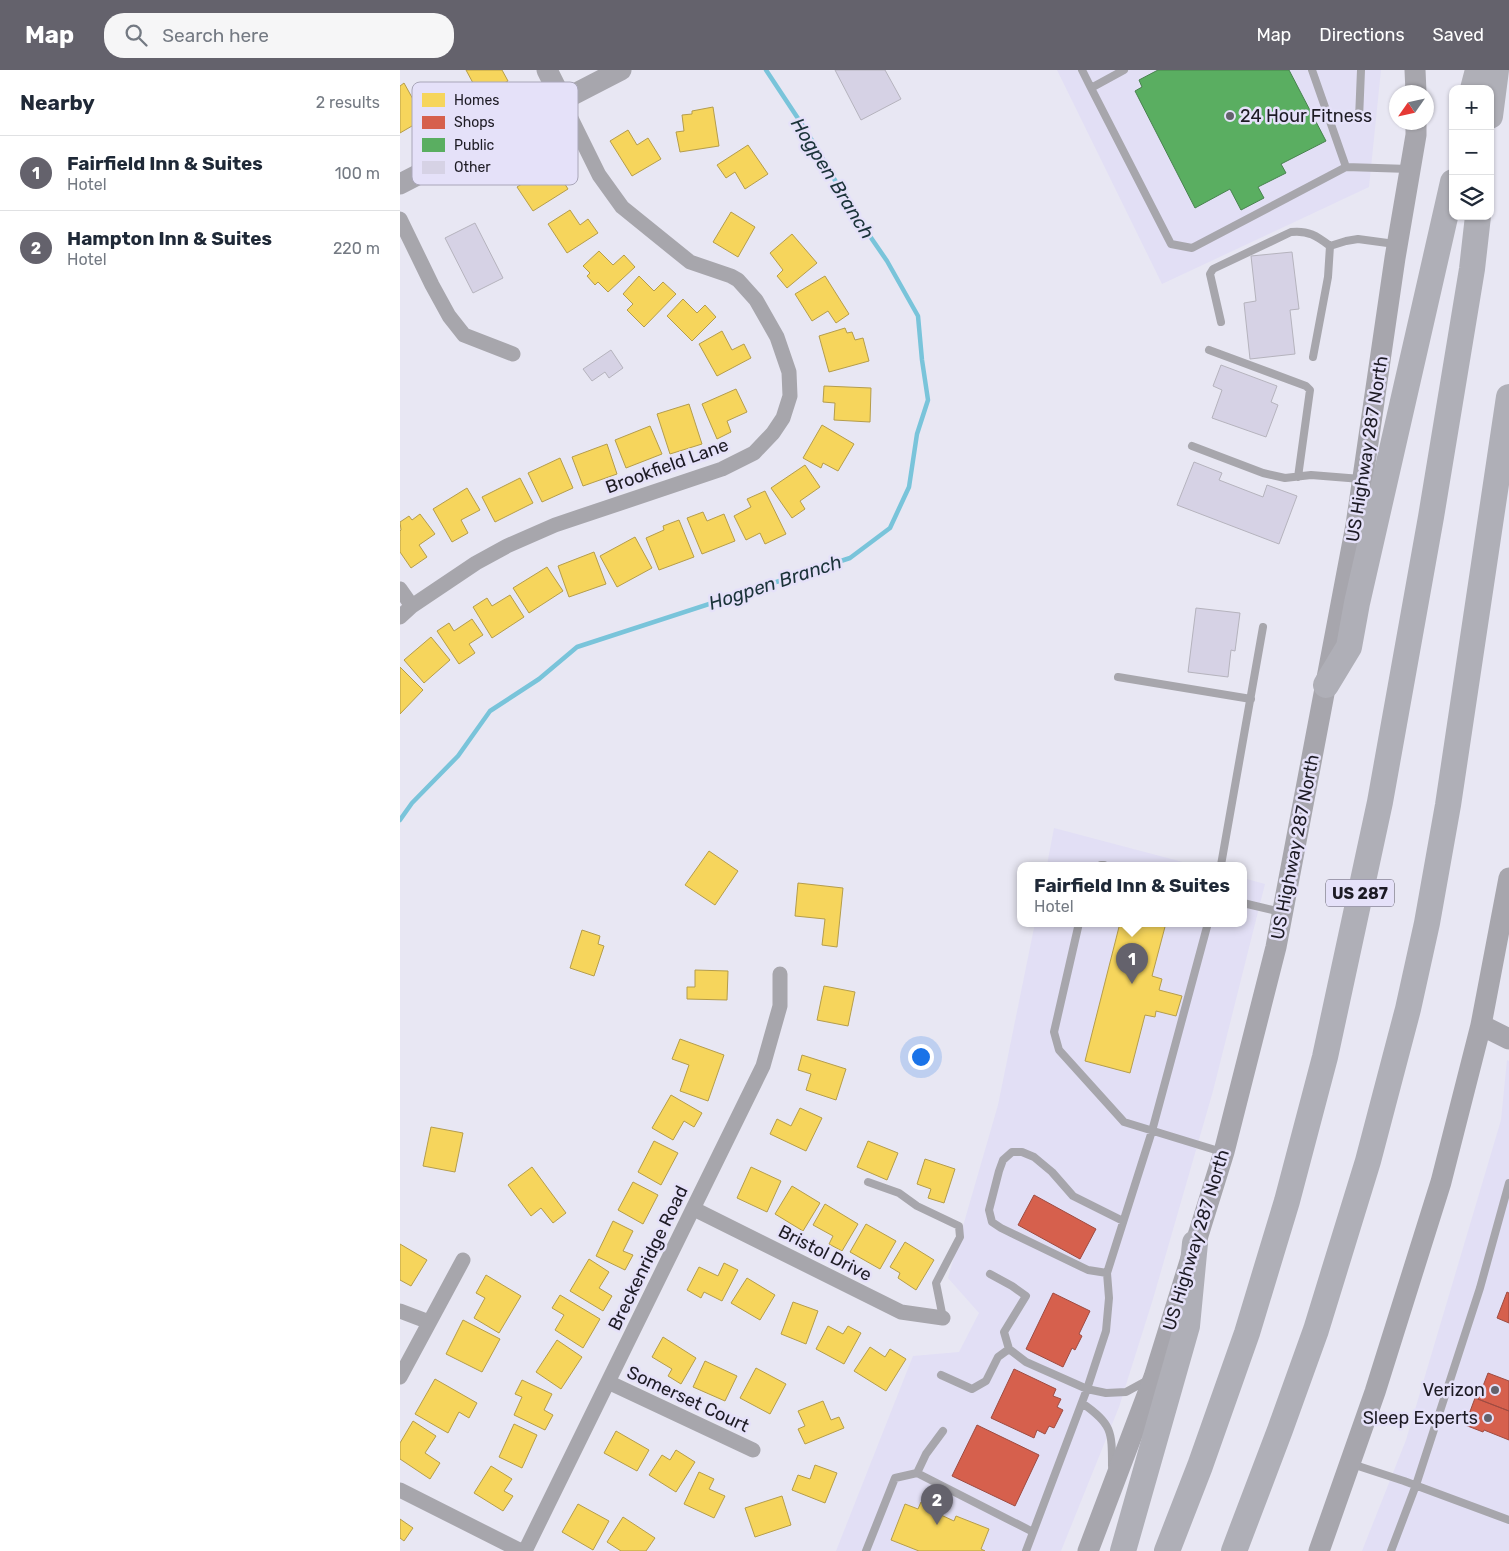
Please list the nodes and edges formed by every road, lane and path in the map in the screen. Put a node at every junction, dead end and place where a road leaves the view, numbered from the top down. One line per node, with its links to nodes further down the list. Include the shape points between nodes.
1 (547, 70): 10 (main road)
2 (621, 70): 15 (main road)
3 (1082, 70): 14 (lane)
4 (1124, 70): 14 (lane)
5 (1312, 70): 19 (lane)
6 (1360, 70): 16 (lane)
7 (1416, 70): 11 (main road)
8 (1478, 70): 12 (highway)
9 (1496, 70): 13 (highway)
10 (553, 82)
11 (1416, 85)
12 (1474, 85)
13 (1494, 85)
14 (1091, 88): 19 (lane, via 1171,244 1192,248)
15 (578, 92)
16 (1359, 119)
17 (1416, 130): 20 (main road, US Highway 287 North)
18 (578, 132): 37 (street, Brookfield Lane, via 599,174 622,207 690,262 738,280 756,300 777,337 789,372 790,396 783,418 754,453 722,469 555,525 507,546)
19 (1346, 167): 20 (lane)
20 (1410, 169): 26 (main road, US Highway 287 North)
21 (412, 178): 22 (main road)
22 (400, 184)
23 (1449, 200): 41 (highway, via 1349,647)
24 (400, 219): 30 (street, via 449,316 464,335)
25 (1478, 220): 86 (highway, US 287, via 1472,270 1380,802 1325,1057 1287,1201 1247,1333)
26 (1397, 244): 27 (lane, via 1358,239); 35 (main road, US Highway 287 North)
27 (1330, 246): 28 (lane, via 1318,236 1291,232 1213,269 1210,274); 31 (lane, via 1328,277)
28 (1221, 322)
29 (1209, 350): 34 (lane, via 1310,390)
30 (513, 354)
31 (1313, 357)
32 (1509, 397): 87 (highway, via 1448,805 1428,923 1408,1009 1368,1160 1316,1330)
33 (1192, 446): 34 (lane, via 1263,474)
34 (1298, 477): 35 (lane)
35 (1363, 479): 41 (main road, US Highway 287 North)
36 (400, 589): 37 (street)
37 (412, 606): 38 (street, Brookfield Lane)
38 (400, 617)
39 (1264, 627): 42 (lane)
40 (1118, 677): 42 (lane)
41 (1326, 686): 46 (main road, US Highway 287 North)
42 (1250, 699): 43 (lane)
43 (1222, 862)
44 (1509, 878): 50 (main road)
45 (1247, 904): 46 (lane)
46 (1283, 912): 53 (main road, US Highway 287 North)
47 (1078, 927): 52 (lane, via 1054,1032 1059,1050 1124,1122)
48 (1207, 927): 52 (lane)
49 (780, 974): 56 (street, Breckenridge Road, via 780,1006 763,1066)
50 (1481, 1025): 51 (main road); 74 (main road, via 1441,1182)
51 (1509, 1039)
52 (1152, 1131): 53 (lane); 57 (lane)
53 (1224, 1152): 58 (main road, US Highway 287 North)
54 (868, 1182): 63 (lane, via 899,1193 917,1206 959,1226 960,1237 936,1282)
55 (1509, 1183): 77 (lane, via 1480,1288)
56 (694, 1209): 63 (street, Bristol Drive, via 901,1312); 69 (street, Breckenridge Road)
57 (1123, 1221): 60 (lane); 60 (lane, via 1073,1196 1034,1157 1012,1152 1002,1160 989,1210 992,1222 1088,1270)
58 (1195, 1243): 68 (main road, US Highway 287 North); 85 (highway, via 1187,1326)
59 (463, 1260): 64 (street)
60 (1107, 1273): 70 (lane, via 1106,1331)
61 (990, 1274): 65 (lane, via 1026,1296 1004,1332)
62 (400, 1311): 64 (street)
63 (943, 1318)
64 (429, 1322): 67 (street)
65 (1009, 1349): 66 (lane, via 998,1357 986,1381 972,1389); 70 (lane, via 1026,1362)
66 (941, 1375)
67 (400, 1377)
68 (1154, 1377): 70 (lane, via 1126,1392 1106,1393); 76 (main road, US Highway 287 North)
69 (608, 1382): 73 (street, Somerset Court); 81 (street, Breckenridge Road)
70 (1087, 1389): 71 (lane)
71 (1082, 1403): 76 (lane, via 1100,1416 1111,1433); 80 (lane)
72 (942, 1431): 75 (lane)
73 (753, 1450)
74 (1350, 1464): 77 (lane); 88 (main road)
75 (917, 1473): 80 (lane); 82 (lane, via 895,1478)
76 (1113, 1485): 84 (main road, US Highway 287 North)
77 (1416, 1485): 79 (lane); 89 (lane)
78 (400, 1490): 81 (street)
79 (1509, 1520)
80 (1033, 1532): 83 (lane)
81 (523, 1551)
82 (866, 1551)
83 (1026, 1551)
84 (1088, 1551)
85 (1123, 1551)
86 (1168, 1551)
87 (1234, 1551)
88 (1319, 1551)
89 (1391, 1551)

